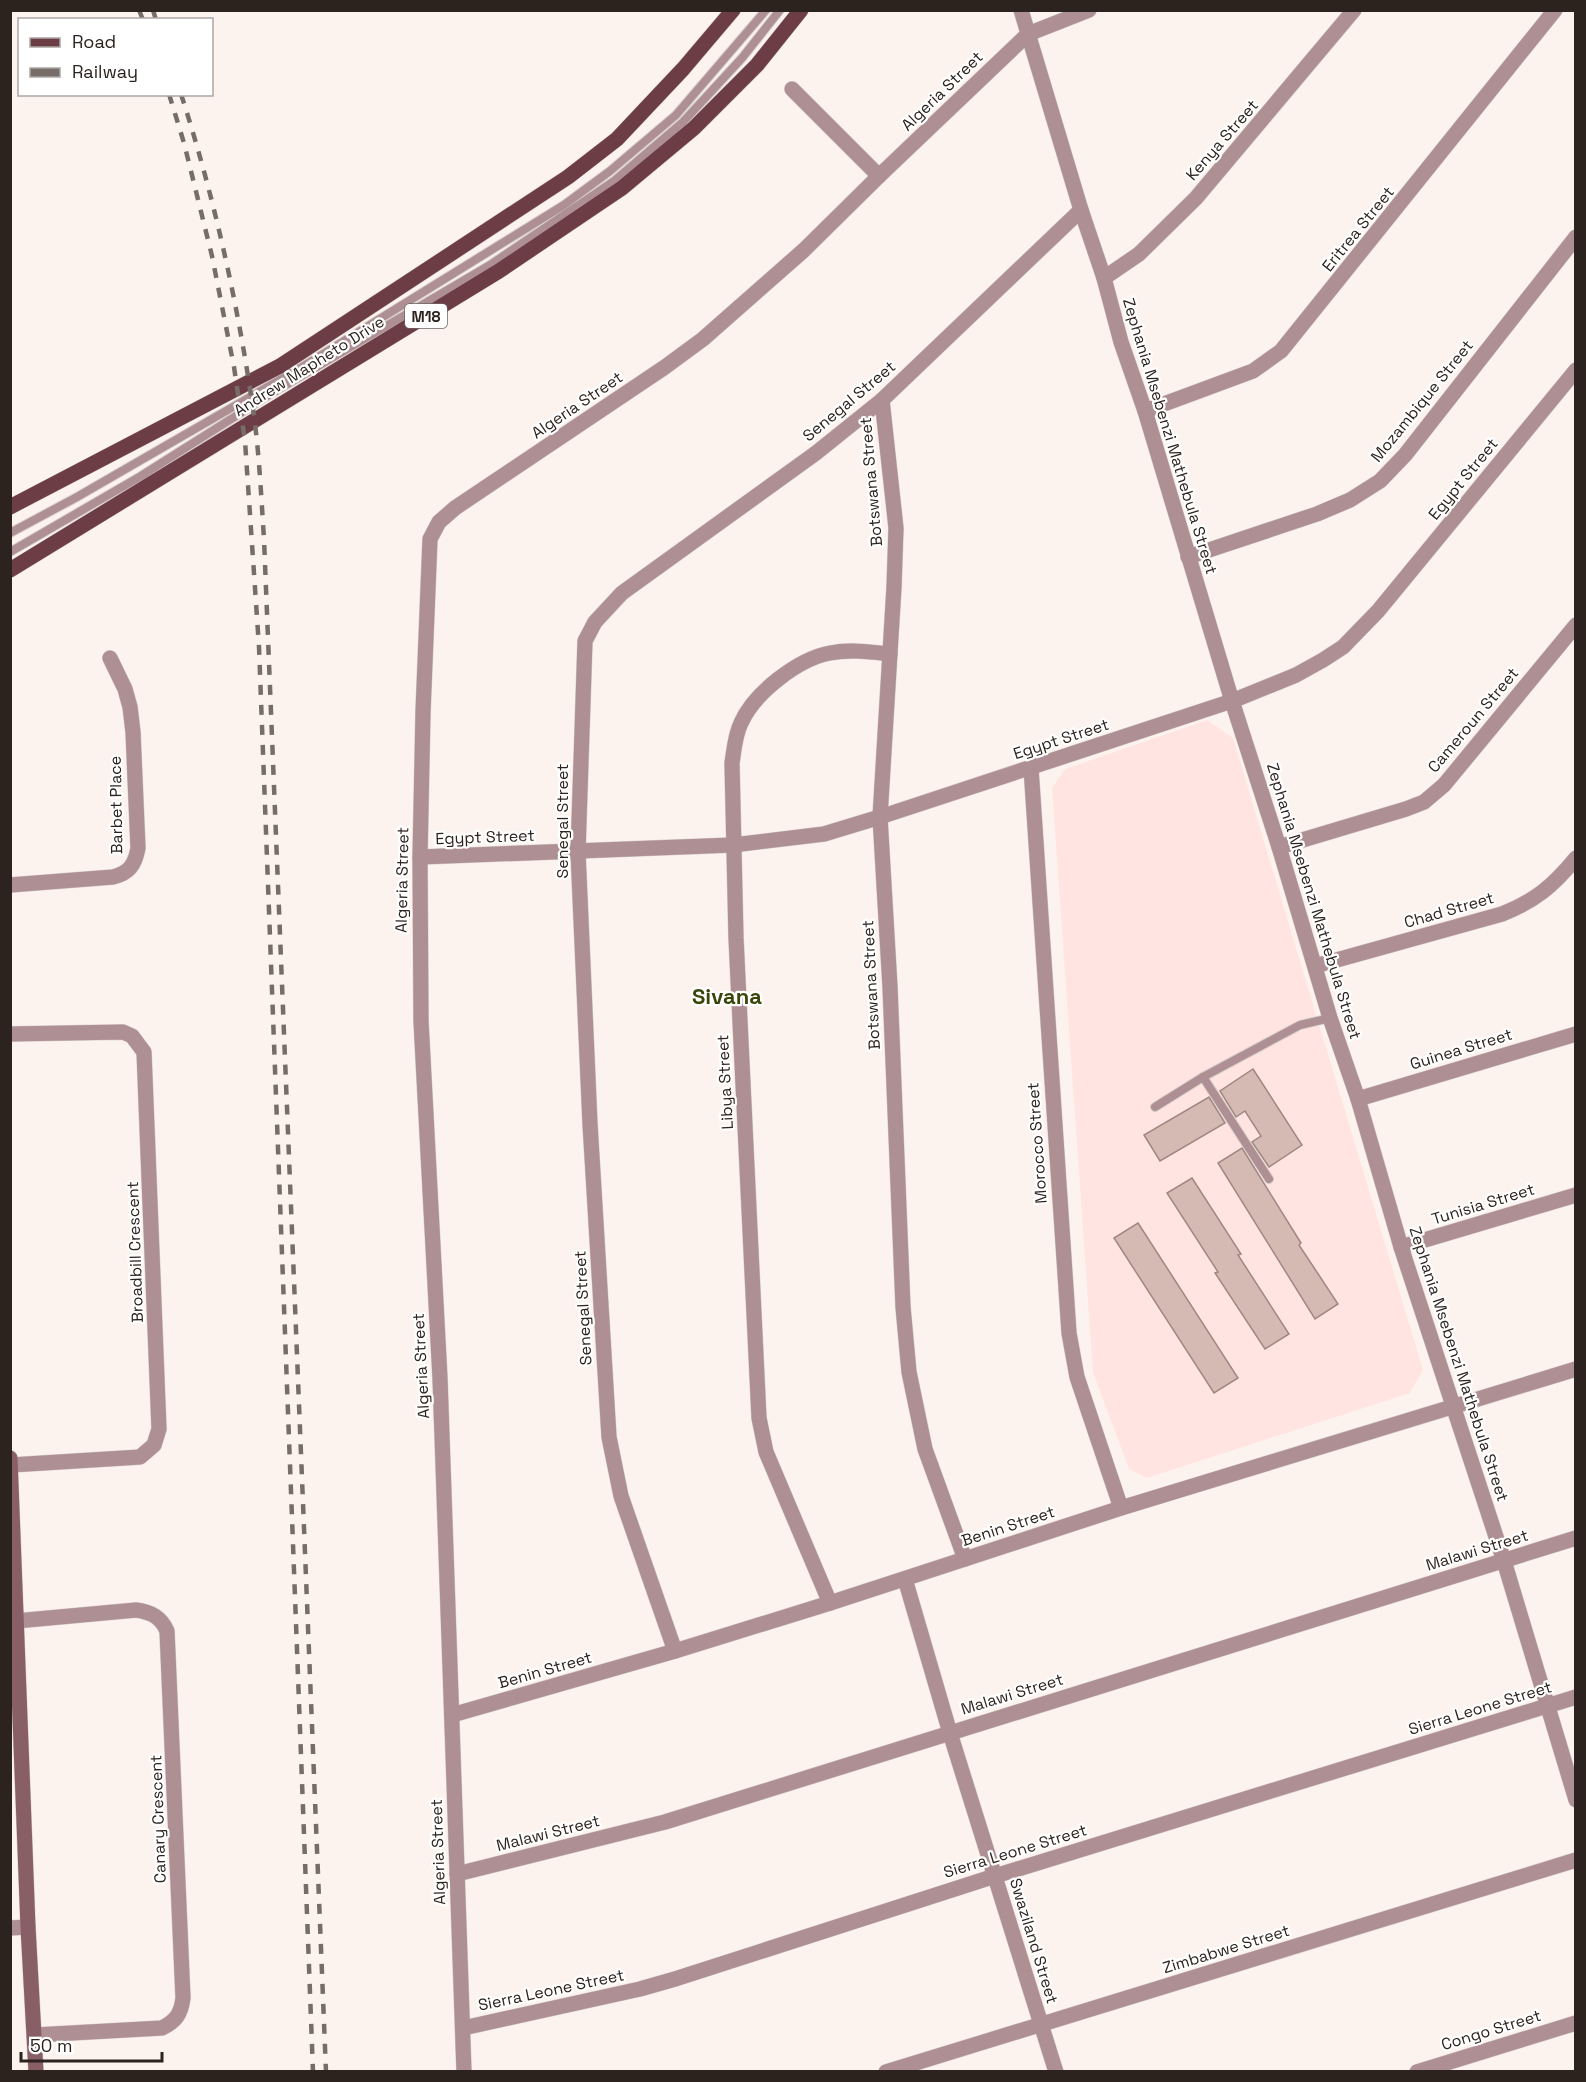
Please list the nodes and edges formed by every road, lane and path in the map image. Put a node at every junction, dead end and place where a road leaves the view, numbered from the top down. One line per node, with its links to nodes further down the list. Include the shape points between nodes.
1 (733, 10): 18 (main road, Andrew Mapheto Drive / M18, via 617,139 568,177 280,366)
2 (766, 10): 19 (lane, via 676,115 564,205 302,367)
3 (780, 10): 20 (lane, via 683,122 614,181 490,266)
4 (801, 10): 22 (main road, Andrew Mapheto Drive / M18, via 757,65 702,120 622,188 489,277)
5 (1021, 10): 9 (street, Zephania Msebenzi Mathebula Street)
6 (1089, 10): 9 (street, Algeria Street)
7 (1353, 10): 14 (street, Kenya Street, via 1196,198 1139,254)
8 (1555, 10): 17 (street, Eritrea Street, via 1281,351 1253,371)
9 (1028, 34): 11 (street, Algeria Street); 12 (street, Zephania Msebenzi Mathebula Street)
10 (792, 89): 11 (street)
11 (879, 176): 32 (street, Algeria Street, via 804,250 703,339 439,522 430,539)
12 (1081, 210): 14 (street, Zephania Msebenzi Mathebula Street); 16 (street, Senegal Street)
13 (1575, 237): 21 (street, Mozambique Street, via 1380,481 1317,514)
14 (1104, 278): 17 (street, Zephania Msebenzi Mathebula Street)
15 (1575, 370): 26 (street, Egypt Street, via 1360,630 1323,660)
16 (882, 400): 24 (street, Botswana Street, via 896,528); 31 (street, Senegal Street, via 816,453 622,593 596,622 585,641 584,653)
17 (1145, 411): 21 (street, Zephania Msebenzi Mathebula Street)
18 (10, 507)
19 (10, 533)
20 (10, 552)
21 (1188, 557): 26 (street, Zephania Msebenzi Mathebula Street)
22 (10, 570)
23 (1575, 625): 30 (street, Cameroun Street, via 1458,769 1429,798 1406,809)
24 (891, 654): 28 (street, Botswana Street); 29 (street, Libya Street, via 851,650 815,657 796,667 755,701 740,724 735,741)
25 (110, 658): 34 (street, Barbet Place, via 130,707 136,859 126,874 113,877)
26 (1232, 702): 27 (street, Egypt Street); 30 (street, Zephania Msebenzi Mathebula Street)
27 (1031, 768): 28 (street, Egypt Street); 49 (street, Morocco Street, via 1070,1343 1077,1377)
28 (880, 817): 29 (street, Egypt Street, via 813,836); 51 (street, Botswana Street, via 909,1372 925,1449)
29 (733, 845): 31 (street, Egypt Street); 54 (street, Libya Street, via 759,1418 766,1452)
30 (1279, 847): 35 (street, Zephania Msebenzi Mathebula Street)
31 (578, 852): 32 (street, Egypt Street); 56 (street, Senegal Street, via 609,1437 621,1496)
32 (420, 857): 59 (street, Algeria Street, via 421,1021 440,1378)
33 (1575, 858): 35 (street, Chad Street, via 1551,886 1522,906)
34 (10, 885)
35 (1315, 966): 36 (street, Zephania Msebenzi Mathebula Street)
36 (1330, 1018): 39 (lane, via 1300,1025); 40 (street, Zephania Msebenzi Mathebula Street)
37 (10, 1034): 48 (street, Broadbill Crescent, via 123,1032 132,1036 144,1052 159,1429 154,1445 140,1457)
38 (1575, 1034): 40 (street, Guinea Street)
39 (1203, 1077): 41 (lane); 42 (lane)
40 (1358, 1099): 44 (street, Zephania Msebenzi Mathebula Street)
41 (1155, 1107)
42 (1269, 1179)
43 (1575, 1195): 44 (street, Tunisia Street)
44 (1401, 1247): 46 (street, Zephania Msebenzi Mathebula Street)
45 (1575, 1369): 46 (street, Benin Street)
46 (1454, 1405): 49 (street, Benin Street); 52 (street, Zephania Msebenzi Mathebula Street)
47 (10, 1458): 48 (street)
48 (11, 1465): 55 (street)
49 (1121, 1508): 51 (street, Benin Street)
50 (1575, 1538): 52 (street, Malawi Street)
51 (966, 1559): 53 (street, Benin Street)
52 (1504, 1561): 58 (street, Zephania Msebenzi Mathebula Street); 60 (street, Malawi Street)
53 (904, 1579): 54 (street, Benin Street); 60 (street, Swaziland Street)
54 (830, 1603): 56 (street, Benin Street)
55 (16, 1621): 65 (street); 70 (street, Canary Crescent, via 136,1611 156,1616 166,1631 173,1741 183,1998 178,2017 162,2028)
56 (675, 1651): 59 (street, Benin Street)
57 (1575, 1697): 58 (street, Sierra Leone Street)
58 (1547, 1706): 61 (street, Zephania Msebenzi Mathebula Street); 64 (street, Sierra Leone Street)
59 (452, 1715): 63 (street, Algeria Street)
60 (950, 1733): 63 (street, Malawi Street, via 664,1822); 64 (street, Swaziland Street)
61 (1575, 1800)
62 (1575, 1860): 68 (street, Zimbabwe Street)
63 (457, 1874): 69 (street, Algeria Street)
64 (995, 1876): 68 (street, Swaziland Street); 69 (street, Sierra Leone Street, via 666,1981)
65 (28, 1927): 66 (street); 70 (street)
66 (10, 1928)
67 (1575, 2023): 75 (street, Congo Street)
68 (1041, 2025): 73 (street, Zimbabwe Street); 74 (street, Swaziland Street)
69 (463, 2028): 72 (street, Algeria Street)
70 (35, 2035): 71 (street)
71 (36, 2072)
72 (464, 2072)
73 (886, 2072)
74 (1056, 2072)
75 (1417, 2072)

